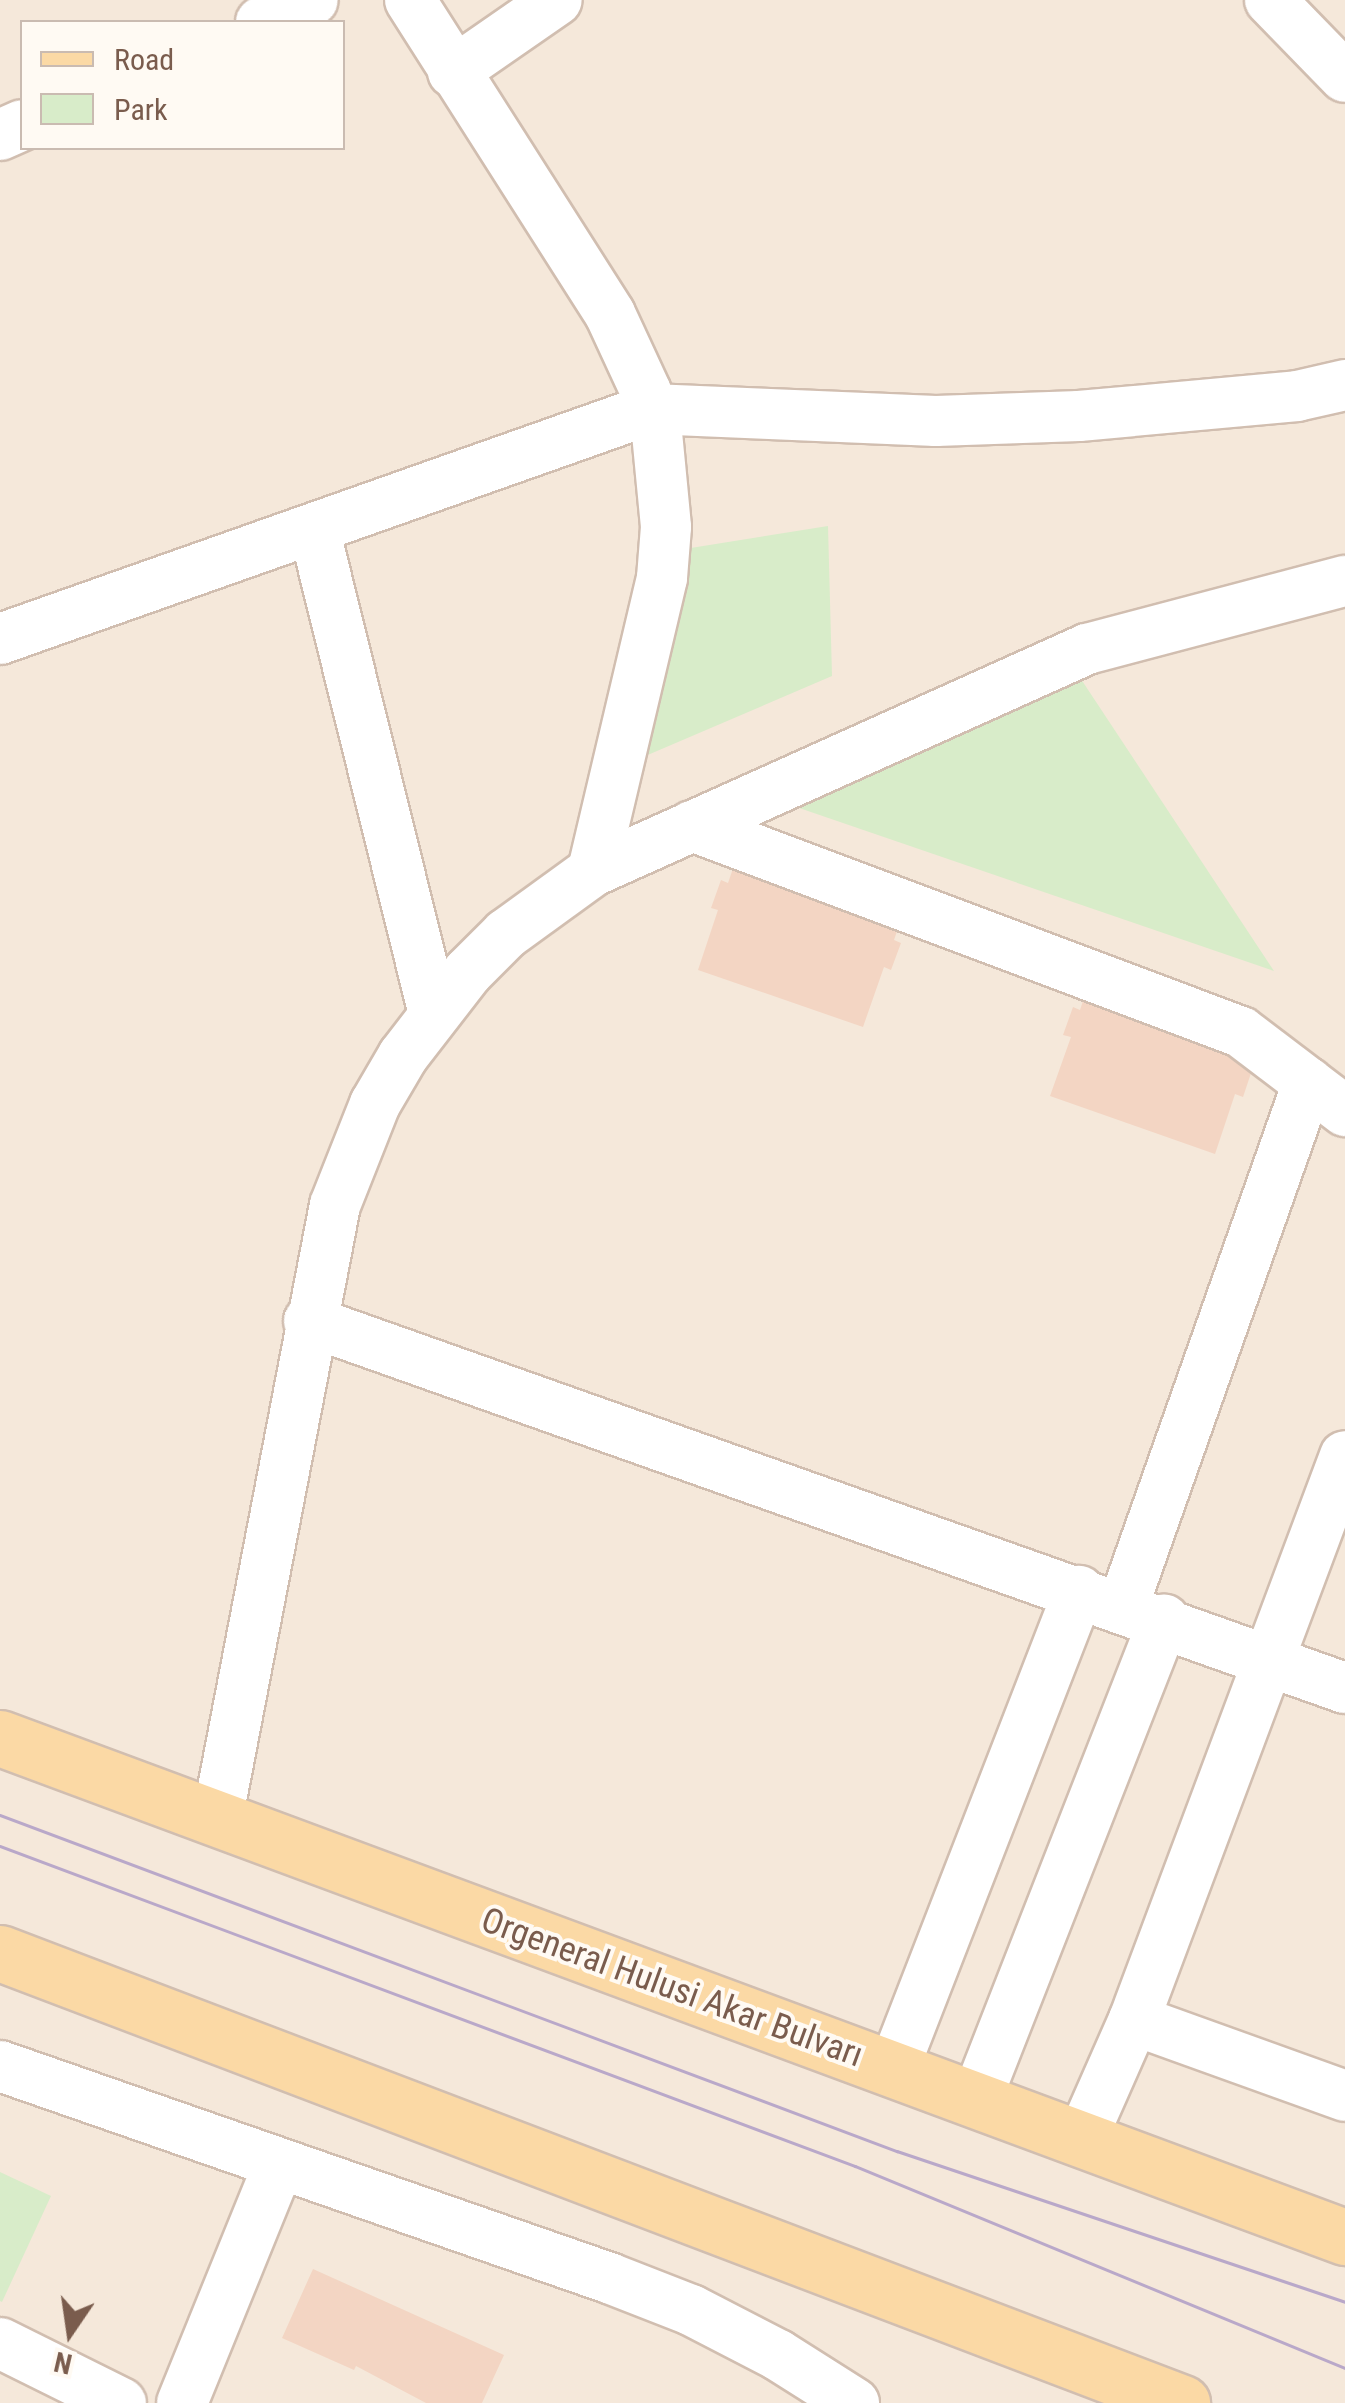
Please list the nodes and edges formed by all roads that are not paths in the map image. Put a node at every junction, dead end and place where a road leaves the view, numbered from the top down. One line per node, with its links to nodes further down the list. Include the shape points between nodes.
1 (313, 0): 5 (street)
2 (410, 0): 6 (street)
3 (557, 0): 6 (street)
4 (1270, 0): 7 (street)
5 (266, 20)
6 (453, 72): 9 (street, via 610,314)
7 (1345, 77)
8 (1345, 385): 9 (street, via 1188,408 1043,417 829,419)
9 (651, 410): 10 (street); 14 (street, via 664,476 662,578)
10 (314, 528): 12 (street); 15 (street)
11 (1345, 580): 13 (street, via 1087,650)
12 (0, 639)
13 (692, 826): 14 (street); 16 (street, via 1241,1032)
14 (593, 871): 15 (street, via 506,934)
15 (434, 1012): 17 (street, via 375,1104 352,1154)
16 (1327, 1097): 19 (street)
17 (309, 1321): 19 (street); 23 (street)
18 (1345, 1456): 20 (street)
19 (1122, 1606): 20 (street); 27 (street); 29 (street)
20 (1268, 1659): 21 (street); 25 (street)
21 (1345, 1688)
22 (0, 1738): 23 (main road, Orgeneral Hulusi Akar Bulvarı)
23 (218, 1820): 27 (main road, Orgeneral Hulusi Akar Bulvarı)
24 (0, 1953): 37 (main road)
25 (1134, 2020): 28 (street); 30 (street)
26 (0, 2066): 31 (street)
27 (893, 2070): 29 (main road, Orgeneral Hulusi Akar Bulvarı)
28 (1345, 2096)
29 (976, 2100): 30 (main road, Orgeneral Hulusi Akar Bulvarı)
30 (1082, 2140): 32 (main road, Orgeneral Hulusi Akar Bulvarı)
31 (278, 2166): 35 (street); 36 (street, via 691,2310)
32 (1345, 2237)
33 (0, 2343): 34 (street)
34 (121, 2403)
35 (182, 2403)
36 (854, 2403)
37 (1182, 2403)

